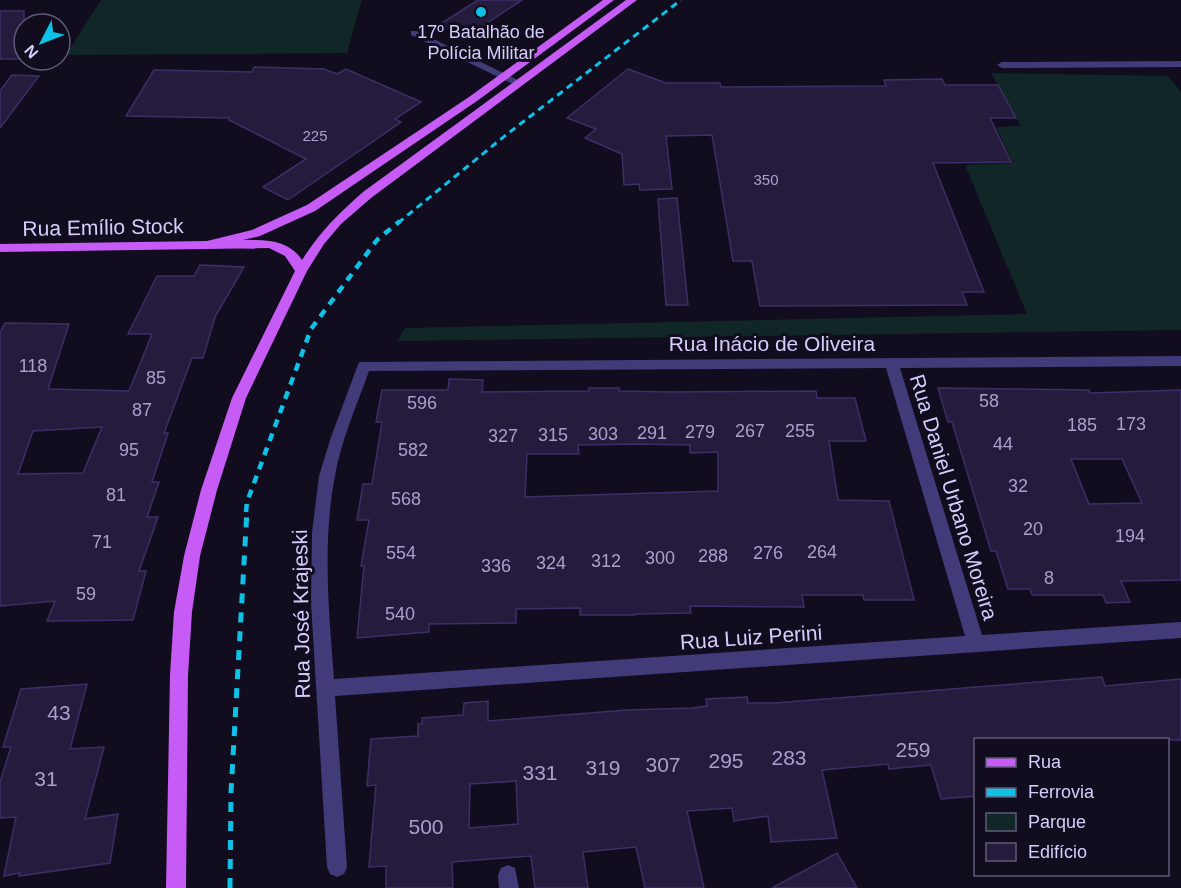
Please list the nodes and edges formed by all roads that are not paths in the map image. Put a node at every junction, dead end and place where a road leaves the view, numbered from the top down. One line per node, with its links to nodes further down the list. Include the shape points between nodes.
1 (609, 0): 6 (main road)
2 (632, 0): 7 (main road)
3 (414, 33): 6 (street)
4 (1181, 64): 5 (street)
5 (1002, 65)
6 (503, 76): 7 (street); 8 (main road, via 311,208 256,233)
7 (519, 83): 10 (main road, via 367,195 337,221)
8 (207, 245): 9 (main road, Rua Emílio Stock); 10 (main road, via 270,244 286,249 297,259)
9 (1, 250)
10 (301, 271): 18 (main road, via 239,398 223,441 192,556 179,675)
11 (1181, 361): 12 (street, Rua Inácio de Oliveira)
12 (892, 363): 13 (street, Rua Inácio de Oliveira); 15 (street, Rua Daniel Urbano Moreira)
13 (364, 366): 16 (street, Rua José Krajeski, via 327,476 320,533)
14 (1181, 630): 15 (street, Rua Luiz Perini)
15 (976, 644): 16 (street, Rua Luiz Perini)
16 (325, 688): 17 (street, Rua José Krajeski)
17 (337, 867)
18 (176, 888)

